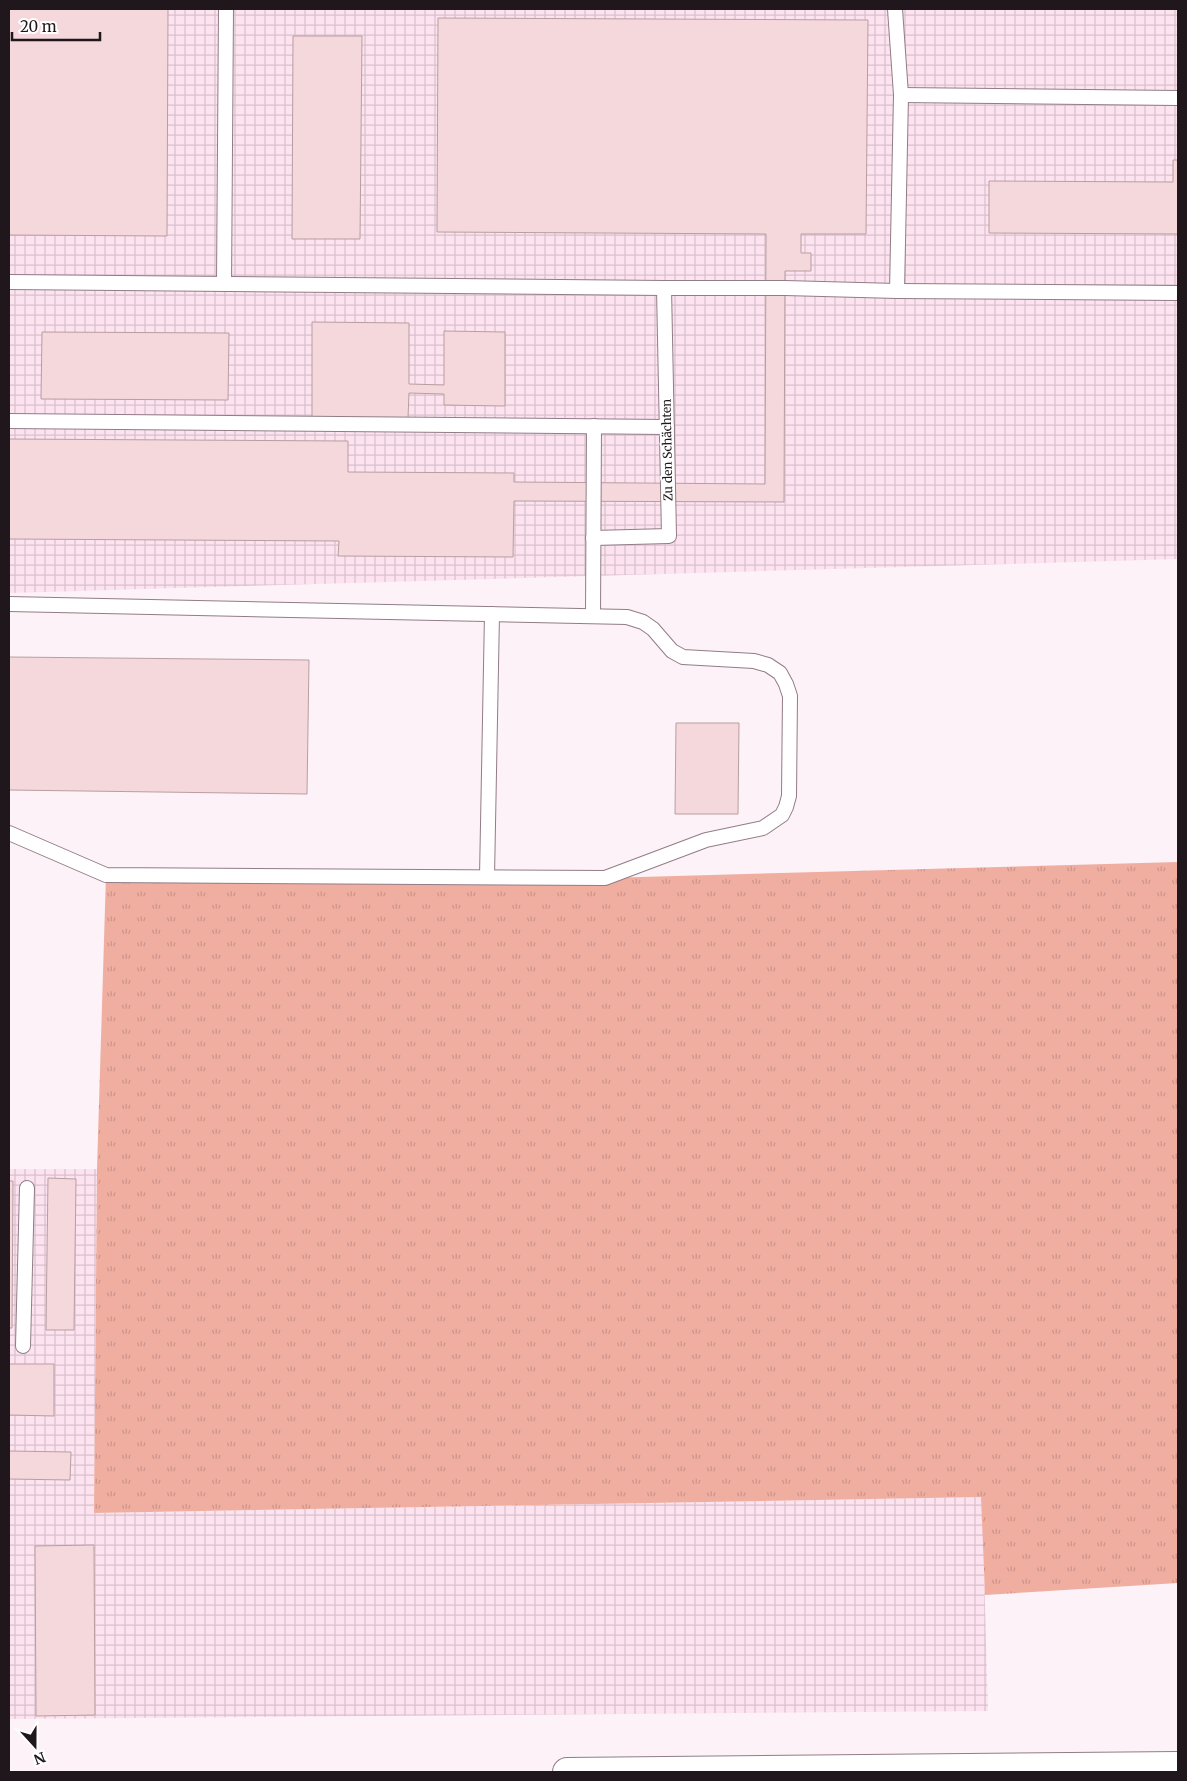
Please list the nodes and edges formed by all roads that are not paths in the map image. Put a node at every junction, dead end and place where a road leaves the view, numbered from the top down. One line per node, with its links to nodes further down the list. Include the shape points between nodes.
1 (226, 9): 6 (lane)
2 (895, 9): 3 (lane)
3 (901, 95): 4 (lane); 8 (lane)
4 (1178, 98)
5 (9, 282): 6 (lane)
6 (224, 284): 7 (lane)
7 (664, 288): 8 (lane); 12 (lane, Zu den Schächten)
8 (897, 291): 9 (lane)
9 (1178, 293)
10 (9, 421): 11 (lane)
11 (594, 426): 12 (lane); 13 (lane)
12 (667, 427): 13 (lane, Zu den Schächten, via 669,536)
13 (593, 538): 16 (lane)
14 (9, 604): 15 (lane)
15 (492, 614): 16 (lane); 18 (lane)
16 (593, 616): 18 (lane, via 627,617 642,622 653,629 672,651 683,656 754,660 780,673 790,696 789,796 786,807 782,815 763,828 706,840 605,878)
17 (9, 833): 18 (lane, via 106,875)
18 (487, 877)
19 (27, 1188): 20 (lane)
20 (23, 1346)
21 (1178, 1766): 22 (street)
22 (567, 1772)

